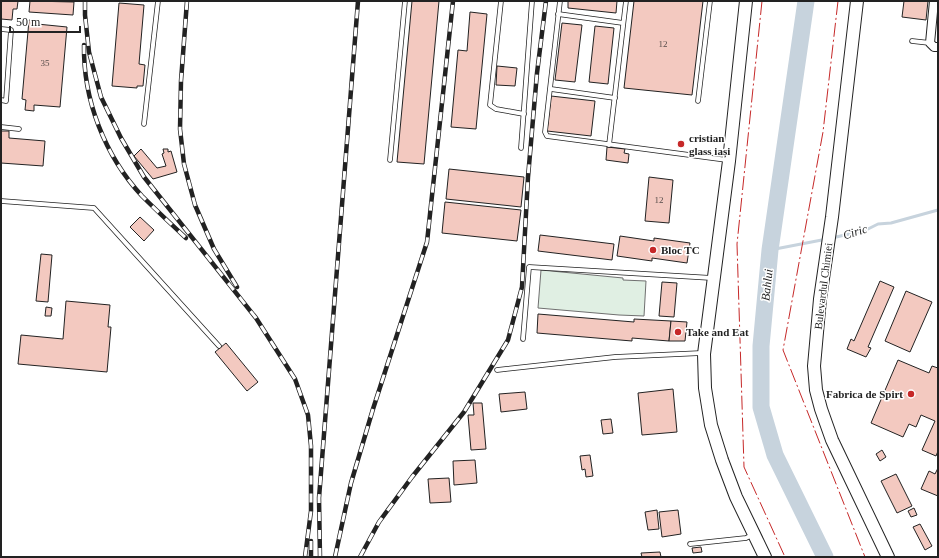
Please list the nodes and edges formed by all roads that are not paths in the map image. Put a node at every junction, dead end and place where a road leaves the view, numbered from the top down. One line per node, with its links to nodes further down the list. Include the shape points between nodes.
1 (158, 1): 22 (lane)
2 (405, 1): 27 (lane)
3 (501, 1): 21 (lane, via 490,105 496,109)
4 (532, 1): 21 (lane)
5 (560, 1): 11 (lane)
6 (626, 1): 12 (lane)
7 (710, 1): 20 (lane)
8 (746, 1): 28 (street)
9 (857, 1): 38 (street, Bulevardul Chimiei, via 814,366 816,390 832,440)
10 (934, 1): 15 (street)
11 (558, 14): 12 (lane); 17 (lane)
12 (623, 24): 18 (lane)
13 (1, 29): 19 (lane, via 11,30 6,101)
14 (912, 41): 15 (lane)
15 (930, 43): 16 (street)
16 (938, 47)
17 (551, 89): 18 (lane); 25 (lane, via 545,132 547,136)
18 (615, 98): 25 (lane)
19 (1, 100)
20 (698, 101)
21 (524, 114): 26 (lane)
22 (144, 124)
23 (1, 127): 24 (lane)
24 (18, 129)
25 (609, 145): 28 (lane)
26 (521, 148)
27 (390, 160)
28 (729, 161): 30 (street)
29 (1, 201): 32 (lane, via 94,208)
30 (714, 278): 31 (lane, via 529,267); 33 (street)
31 (523, 339)
32 (219, 346)
33 (704, 354): 34 (lane, via 615,357); 35 (street, via 705,388 711,425 736,496)
34 (497, 370)
35 (754, 534): 36 (lane, via 746,538); 37 (street)
36 (690, 544)
37 (765, 557)
38 (888, 557)

